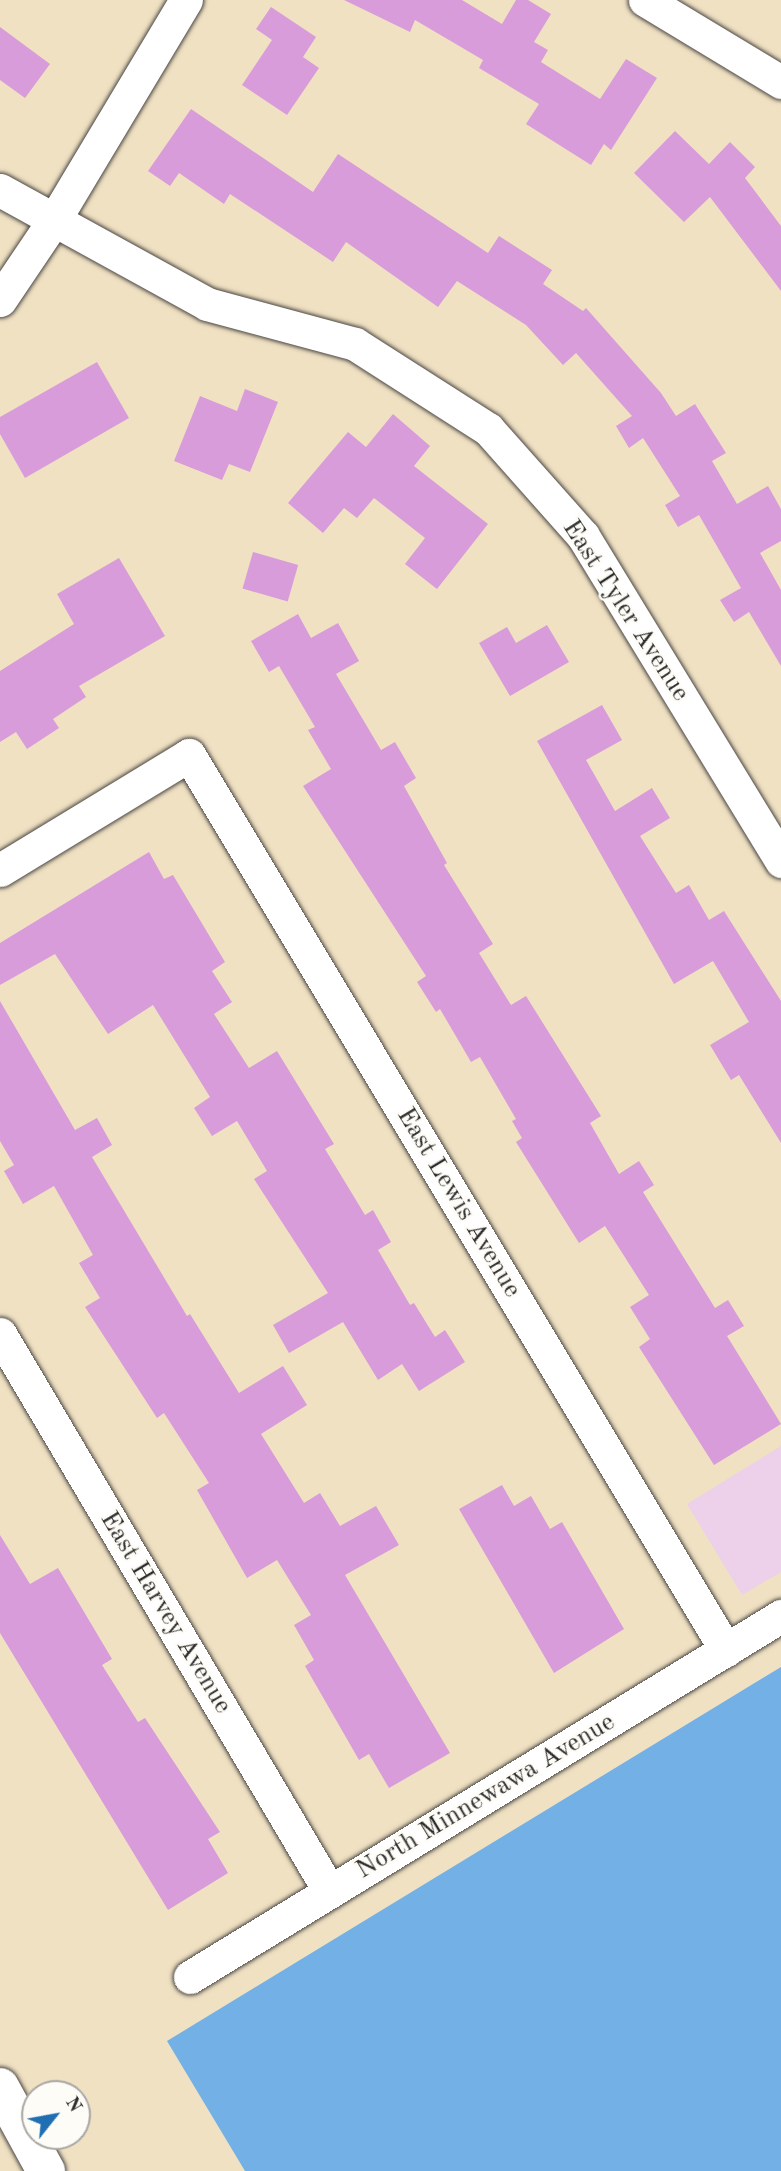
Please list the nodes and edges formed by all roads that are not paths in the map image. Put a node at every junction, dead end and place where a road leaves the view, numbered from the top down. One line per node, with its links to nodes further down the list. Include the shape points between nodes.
1 (186, 0): 5 (street)
2 (645, 0): 3 (street)
3 (781, 82)
4 (0, 190): 5 (street, East Tyler Avenue)
5 (56, 217): 6 (street); 7 (street, East Tyler Avenue, via 207,304 355,344 488,429 583,536)
6 (0, 300)
7 (781, 861)
8 (0, 870): 11 (street, East Lewis Avenue, via 189,755)
9 (0, 1334): 12 (street, East Harvey Avenue)
10 (781, 1616): 11 (street, North Minnewawa Avenue)
11 (726, 1650): 12 (street, North Minnewawa Avenue)
12 (330, 1892): 13 (street, North Minnewawa Avenue)
13 (190, 1977)
14 (0, 2087): 15 (highway)
15 (46, 2171)

